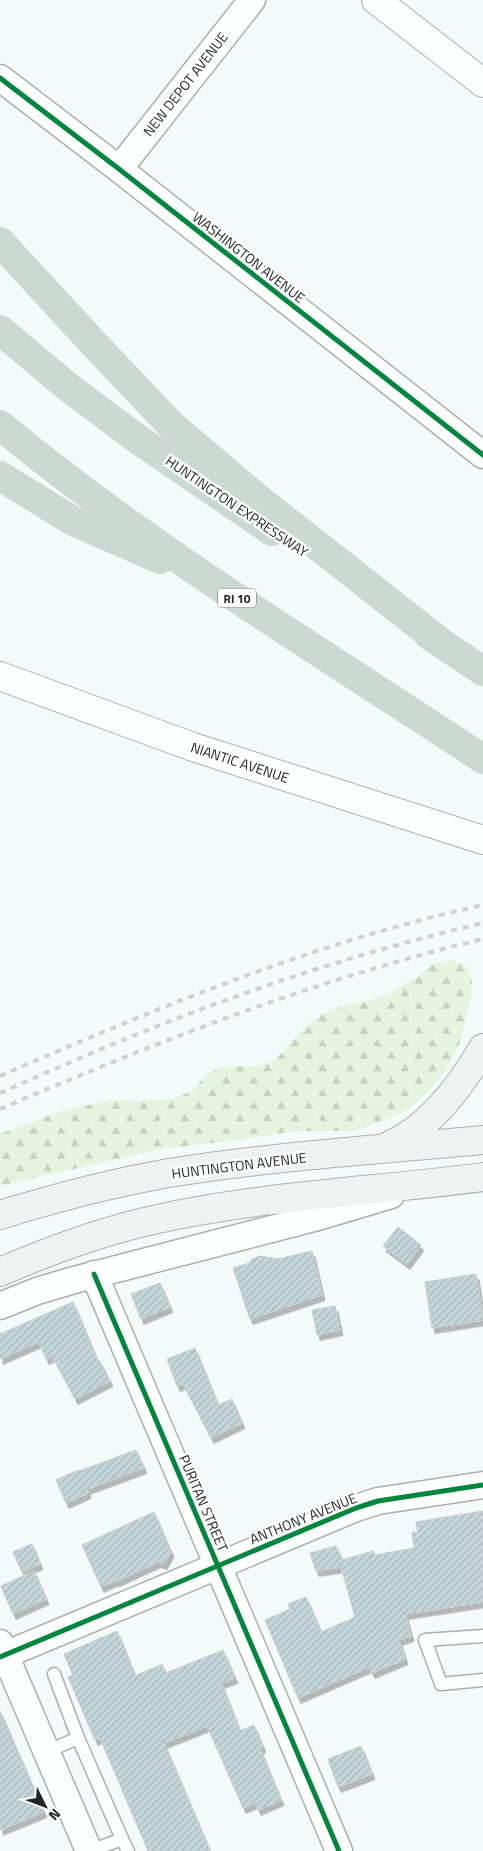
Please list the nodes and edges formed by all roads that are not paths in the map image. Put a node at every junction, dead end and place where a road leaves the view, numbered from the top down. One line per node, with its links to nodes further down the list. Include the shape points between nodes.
1 (252, 0): 5 (street, NEW DEPOT AVENUE)
2 (376, 0): 4 (street)
3 (0, 78): 5 (street, WASHINGTON AVENUE)
4 (483, 84)
5 (119, 169): 9 (street, WASHINGTON AVENUE)
6 (0, 242): 12 (highway, via 171,424 257,498)
7 (0, 330): 12 (highway, HUNTINGTON EXPRESSWAY, via 139,440)
8 (0, 425): 11 (highway, RI 10, via 81,488)
9 (483, 455)
10 (0, 476): 11 (highway, via 73,520)
11 (213, 582): 15 (highway, RI 10)
12 (444, 645): 13 (highway, HUNTINGTON EXPRESSWAY)
13 (483, 671)
14 (0, 676): 16 (street, NIANTIC AVENUE, via 193,746)
15 (483, 759)
16 (483, 840)
17 (483, 1048): 19 (main road, via 436,1111 413,1131)
18 (483, 1140): 19 (main road, HUNTINGTON AVENUE)
19 (379, 1149): 22 (main road, HUNTINGTON AVENUE, via 170,1173 98,1188)
20 (483, 1176): 21 (main road)
21 (425, 1185): 23 (main road, via 285,1198 192,1212 88,1238); 24 (street, via 305,1220)
22 (0, 1215)
23 (0, 1272)
24 (94, 1274): 25 (street); 27 (street, PURITAN STREET)
25 (0, 1306)
26 (483, 1485): 27 (street, ANTHONY AVENUE, via 367,1504)
27 (218, 1565): 29 (street, ANTHONY AVENUE); 37 (street, PURITAN STREET)
28 (483, 1636): 31 (lane, via 425,1640 441,1684)
29 (2, 1651): 33 (street)
30 (54, 1674): 32 (lane)
31 (483, 1680)
32 (78, 1738): 33 (lane); 34 (lane)
33 (46, 1752): 35 (street)
34 (122, 1838): 35 (lane); 36 (lane)
35 (89, 1851)
36 (128, 1851)
37 (339, 1851)

